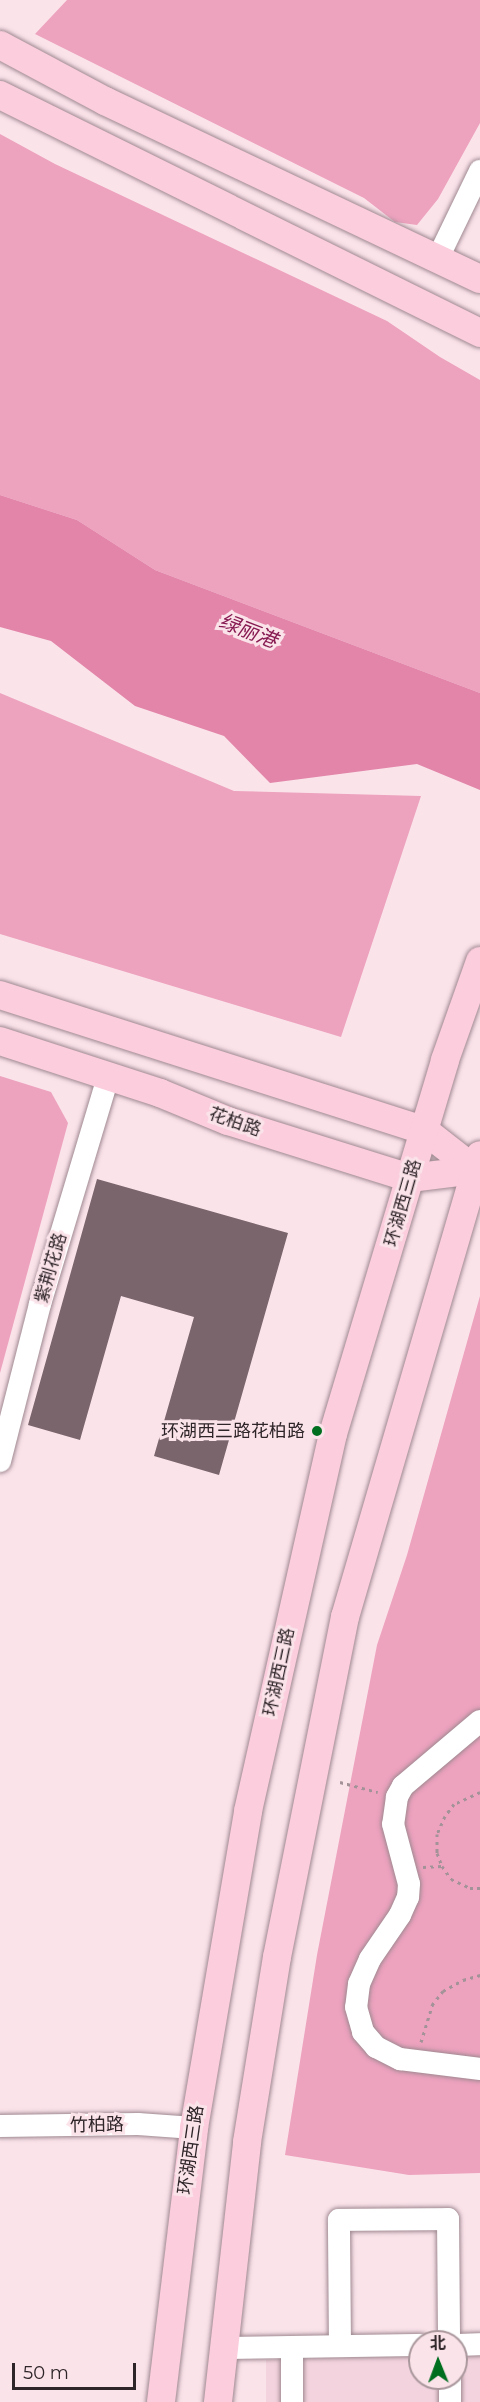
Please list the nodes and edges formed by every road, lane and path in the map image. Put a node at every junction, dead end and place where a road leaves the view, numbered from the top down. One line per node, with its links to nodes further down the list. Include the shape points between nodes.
1 (0, 45): 4 (main road, via 105,101)
2 (0, 95): 6 (main road)
3 (480, 171): 4 (street)
4 (437, 260): 5 (main road)
5 (480, 279)
6 (480, 333)
7 (480, 961): 11 (main road, 环湖西三路)
8 (0, 995): 11 (main road)
9 (0, 1041): 10 (main road, 花柏路)
10 (108, 1077): 13 (main road, 花柏路); 14 (street, 紫荆花路, via 40,1304)
11 (423, 1130): 12 (main road); 13 (main road, 环湖西三路)
12 (478, 1166): 13 (main road, 花柏路); 29 (main road, via 345,1617 275,1969 247,2142)
13 (410, 1178): 24 (main road, 环湖西三路, via 333,1434 297,1590 248,1811)
14 (0, 1461)
15 (480, 1721): 18 (street, via 403,1786)
16 (340, 1782): 18 (path)
17 (480, 1792): 19 (path, via 454,1804 437,1834 437,1853 451,1879)
18 (397, 1797): 21 (street, via 393,1824 410,1884 408,1897 366,1968 356,2007 363,2032 376,2047 400,2059)
19 (480, 1888)
20 (480, 1975): 21 (path, via 443,1991 432,2005)
21 (418, 2061): 22 (street)
22 (480, 2069)
23 (0, 2126): 24 (street, 竹柏路, via 138,2124)
24 (194, 2128): 30 (main road, 环湖西三路)
25 (449, 2330): 27 (street, via 448,2219 339,2220)
26 (408, 2345): 27 (street)
27 (340, 2346): 28 (street)
28 (292, 2347): 29 (street); 32 (street)
29 (223, 2348): 31 (main road)
30 (161, 2402)
31 (218, 2402)
32 (292, 2402)

